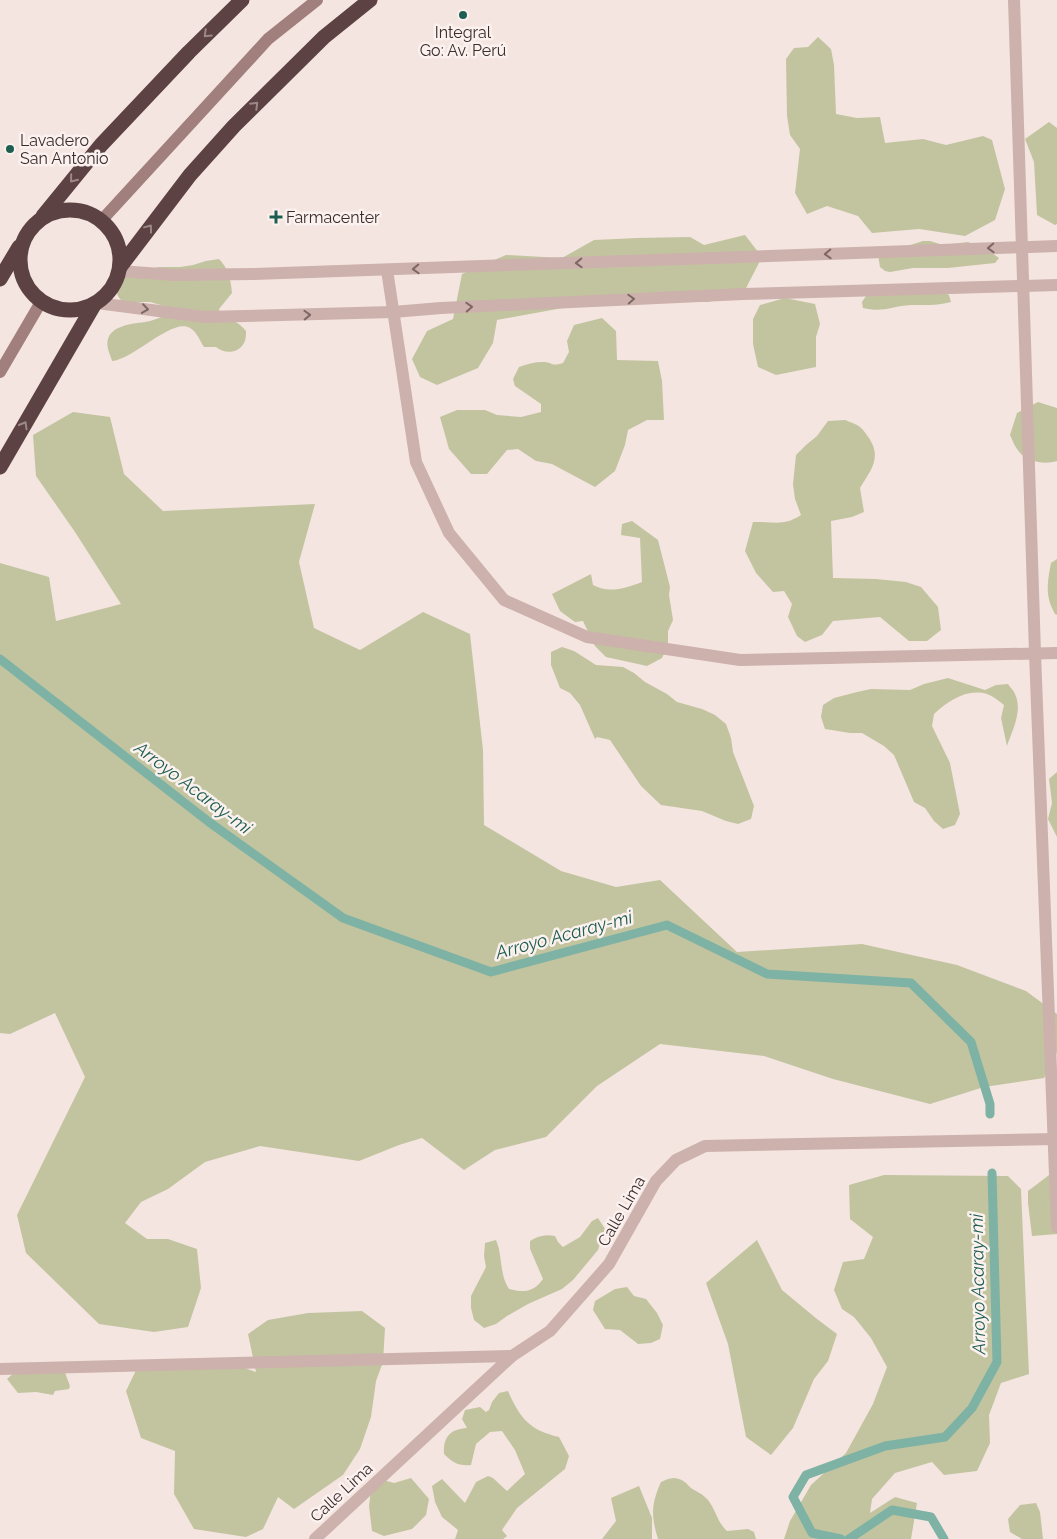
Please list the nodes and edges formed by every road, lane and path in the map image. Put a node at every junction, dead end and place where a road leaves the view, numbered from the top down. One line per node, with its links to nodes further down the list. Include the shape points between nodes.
1 (242, 0): 5 (highway, one-way to 5, via 101,145)
2 (317, 0): 6 (street, via 268,38)
3 (370, 0): 10 (highway, one-way to 3, via 190,175 234,126 324,37)
4 (1014, 0): 9 (street)
5 (40, 219): 6 (highway, via 56,211 70,209 97,217); 7 (highway)
6 (101, 222): 10 (highway, via 116,239 120,253)
7 (23, 240): 12 (highway); 15 (highway, via 20,253 23,280)
8 (1057, 246): 9 (street)
9 (1022, 247): 11 (street, one-way to 11); 14 (street)
10 (119, 269): 11 (street, via 175,275); 16 (highway, via 107,294)
11 (387, 270): 17 (street)
12 (0, 279)
13 (1057, 285): 14 (street)
14 (1024, 286): 17 (street, one-way to 14, via 743,294); 21 (street)
15 (41, 302): 16 (highway, via 67,311); 18 (street)
16 (95, 304): 17 (street, one-way to 17, via 205,317); 19 (highway, one-way to 16)
17 (393, 312): 21 (street, via 416,462 449,533 504,600 587,637 740,660)
18 (0, 372)
19 (0, 467)
20 (1057, 653): 21 (street)
21 (1035, 654): 22 (street)
22 (1055, 1139): 23 (street); 24 (street, Calle Lima, via 705,1146 676,1160 656,1181 609,1264 550,1331)
23 (1057, 1227)
24 (512, 1356): 25 (street); 26 (street, Calle Lima)
25 (0, 1368)
26 (315, 1539)

